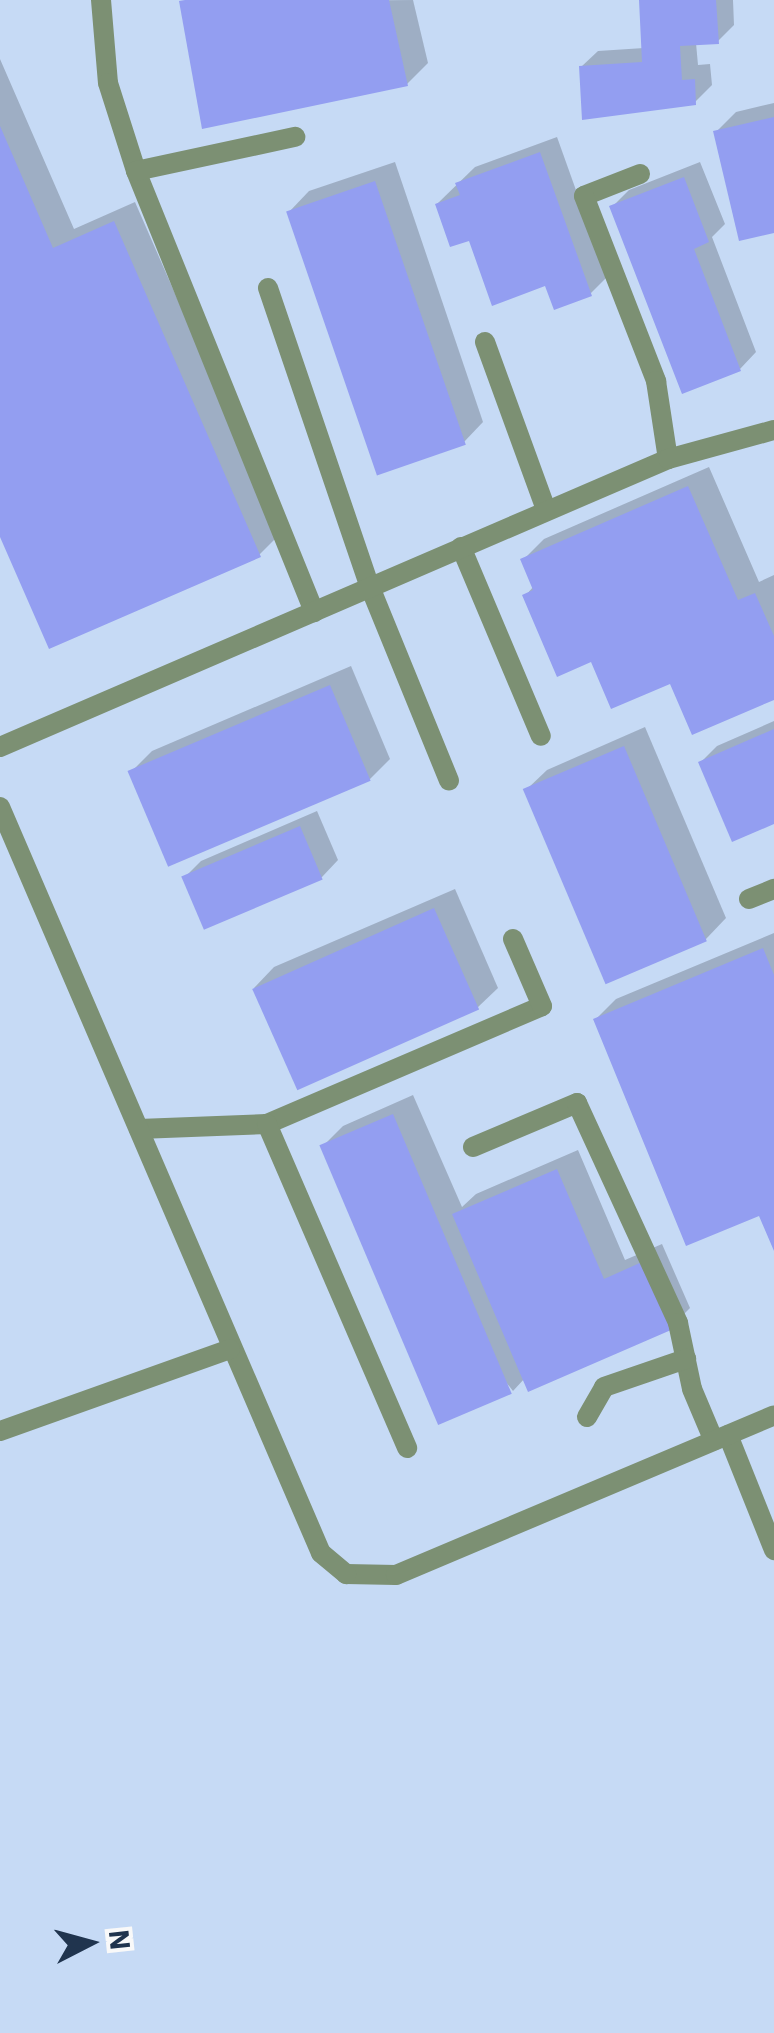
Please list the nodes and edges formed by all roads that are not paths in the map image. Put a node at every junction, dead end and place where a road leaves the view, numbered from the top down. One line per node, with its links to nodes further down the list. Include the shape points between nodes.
1 (101, 0): 3 (street, via 108,83)
2 (295, 137): 3 (street)
3 (136, 171): 12 (street)
4 (640, 174): 8 (street, via 584,196 656,381)
5 (268, 288): 11 (street)
6 (485, 342): 9 (street)
7 (774, 430): 8 (street)
8 (668, 459): 9 (street)
9 (546, 510): 10 (street)
10 (461, 546): 11 (street); 13 (street)
11 (370, 587): 12 (street); 15 (street)
12 (314, 612): 14 (street)
13 (540, 736)
14 (0, 747)
15 (449, 782)
16 (0, 807): 21 (street)
17 (774, 889): 18 (street)
18 (749, 899)
19 (513, 939): 20 (street, via 542,1006)
20 (267, 1124): 21 (street); 29 (street)
21 (138, 1128): 23 (street)
22 (473, 1147): 24 (street, via 577,1103 678,1323)
23 (230, 1349): 27 (street); 28 (street, via 321,1553 346,1574 396,1575)
24 (686, 1359): 26 (street, via 604,1387); 28 (street)
25 (774, 1416): 28 (street)
26 (587, 1418)
27 (0, 1431)
28 (721, 1438): 30 (street)
29 (407, 1448)
30 (774, 1550)

